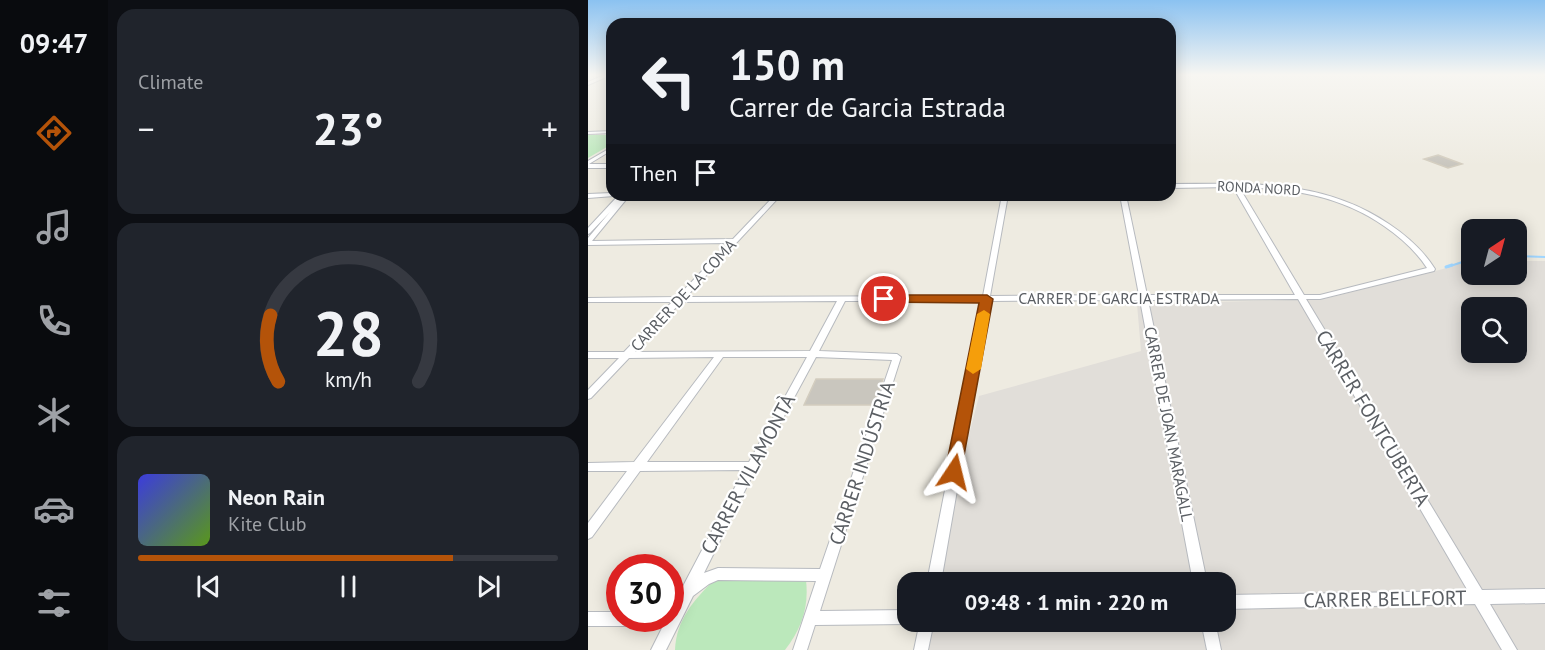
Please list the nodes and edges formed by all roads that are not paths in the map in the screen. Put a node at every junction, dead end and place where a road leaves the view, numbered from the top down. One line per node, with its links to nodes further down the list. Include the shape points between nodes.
1 (606, 132): 2 (street)
2 (588, 133)
3 (606, 152): 4 (street)
4 (588, 164): 5 (street)
5 (606, 166)
6 (1176, 187): 7 (street, RONDA NORD)
7 (1236, 187): 20 (street, RONDA NORD, via 1294,191 1350,206 1370,216); 21 (street, CARRER FONTCUBERTA)
8 (588, 196): 9 (street)
9 (600, 196): 10 (street); 16 (street)
10 (606, 196)
11 (615, 201): 17 (street)
12 (616, 201): 19 (street)
13 (772, 201): 18 (street, CARRER DE LA COMA)
14 (1004, 201): 23 (street)
15 (1124, 201): 22 (street, CARRER DE JOAN MARAGALL)
16 (588, 204)
17 (588, 232)
18 (734, 241): 19 (street); 25 (street, CARRER DE LA COMA)
19 (588, 242)
20 (1431, 269): 21 (street, CARRER DE GARCIA ESTRADA, via 1320,297)
21 (1302, 297): 22 (street, CARRER DE GARCIA ESTRADA); 41 (street, CARRER FONTCUBERTA)
22 (1144, 298): 23 (street, CARRER DE GARCIA ESTRADA); 37 (street, CARRER DE JOAN MARAGALL)
23 (987, 299): 26 (street, CARRER DE GARCIA ESTRADA); 36 (street)
24 (588, 300): 25 (street, CARRER DE GARCIA ESTRADA)
25 (678, 300): 26 (street, CARRER DE GARCIA ESTRADA); 30 (street, CARRER DE LA COMA)
26 (842, 300): 27 (street, CARRER VILAMONTÀ)
27 (812, 354): 29 (street); 33 (street, CARRER VILAMONTÀ); 38 (street, CARRER INDÚSTRIA, via 897,357)
28 (588, 355): 30 (street)
29 (720, 355): 30 (street); 32 (street)
30 (626, 356): 31 (street, CARRER DE LA COMA)
31 (588, 396)
32 (638, 466): 33 (street); 34 (street); 35 (street)
33 (752, 466): 39 (street, CARRER VILAMONTÀ)
34 (588, 467)
35 (588, 533)
36 (936, 572)
37 (1198, 572)
38 (825, 575): 39 (street, via 718,574); 45 (street, CARRER INDÚSTRIA)
39 (688, 591): 42 (street, CARRER VILAMONTÀ)
40 (1545, 596): 41 (street, CARRER BELLFORT)
41 (1479, 597): 43 (street, CARRER BELLFORT); 55 (street, CARRER FONTCUBERTA)
42 (684, 598)
43 (1236, 602)
44 (897, 617): 45 (street)
45 (811, 618): 52 (street, CARRER INDÚSTRIA)
46 (588, 619): 47 (street)
47 (606, 619)
48 (667, 632): 51 (street, CARRER VILAMONTÀ)
49 (925, 632): 53 (street)
50 (1210, 632): 54 (street)
51 (658, 650)
52 (800, 650)
53 (921, 650)
54 (1214, 650)
55 (1510, 650)

